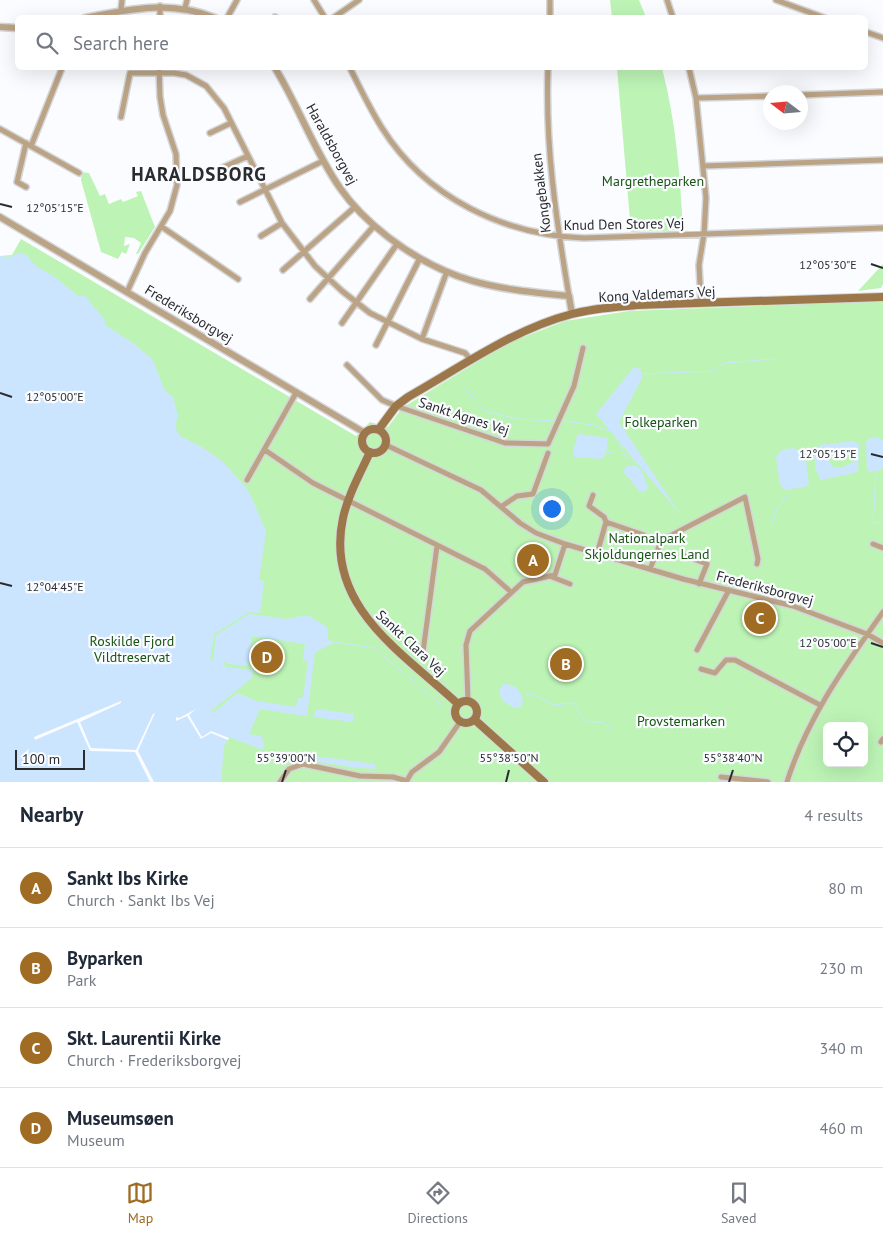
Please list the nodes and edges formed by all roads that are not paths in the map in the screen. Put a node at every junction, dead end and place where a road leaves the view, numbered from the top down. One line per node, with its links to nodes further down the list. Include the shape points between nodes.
1 (122, 0): 11 (street)
2 (187, 0): 10 (street)
3 (237, 0): 15 (street)
4 (314, 0): 16 (street)
5 (359, 0): 17 (street)
6 (550, 0): 18 (street)
7 (667, 0): 19 (street)
8 (776, 0): 20 (street)
9 (160, 6): 10 (street); 11 (street); 13 (street)
10 (185, 8): 14 (street)
11 (121, 10): 12 (street)
12 (98, 15)
13 (160, 15)
14 (206, 15)
15 (229, 15)
16 (323, 15)
17 (337, 15)
18 (550, 15)
19 (672, 15)
20 (812, 15)
21 (0, 27): 22 (street)
22 (15, 28)
23 (868, 33): 24 (street)
24 (883, 38)
25 (61, 70): 39 (street)
26 (159, 70): 35 (street, via 129,74); 36 (street, via 186,75 206,86); 53 (street, via 163,115 178,171 174,199)
27 (276, 70): 42 (street, Haraldsborgvej)
28 (351, 70): 57 (street, Knud Den Stores Vej, via 374,116 391,141 442,191 498,222)
29 (548, 70): 57 (street, Kongebakken, via 548,141)
30 (689, 70): 34 (street)
31 (883, 92): 32 (street)
32 (808, 95)
33 (763, 96): 34 (street)
34 (696, 98): 43 (street)
35 (121, 117)
36 (231, 123): 38 (street); 40 (street)
37 (0, 129): 39 (street)
38 (210, 134)
39 (29, 144): 45 (street); 46 (street, via 17,182)
40 (248, 156): 44 (street); 47 (street)
41 (883, 160): 43 (street)
42 (324, 161): 47 (street); 49 (street, Haraldsborgvej)
43 (703, 166): 55 (street, via 706,198)
44 (222, 168)
45 (79, 173)
46 (26, 187)
47 (265, 190): 48 (street); 51 (street)
48 (240, 202)
49 (355, 207): 52 (street, Haraldsborgvej); 59 (street)
50 (0, 217): 65 (street, Frederiksborgvej)
51 (282, 223): 56 (street); 59 (street)
52 (374, 226): 58 (street, Haraldsborgvej); 64 (street)
53 (162, 227): 63 (street); 65 (street, via 145,253)
54 (883, 228): 55 (street, Knud Den Stores Vej)
55 (704, 234): 57 (street, Knud Den Stores Vej); 70 (street)
56 (261, 236)
57 (559, 237): 66 (street, Kongebakken)
58 (396, 244): 60 (street, Haraldsborgvej); 69 (street)
59 (303, 253): 61 (street); 64 (street)
60 (419, 260): 62 (street, Haraldsborgvej); 72 (street)
61 (283, 270)
62 (446, 274): 66 (street, Haraldsborgvej, via 488,285); 74 (street)
63 (238, 279)
64 (328, 279): 68 (street); 69 (street)
65 (127, 292): 79 (street, Frederiksborgvej)
66 (568, 296): 71 (street, Kongebakken)
67 (883, 297): 70 (main road, Kong Valdemars Vej)
68 (310, 299)
69 (356, 303): 72 (street); 73 (street)
70 (700, 304): 71 (main road, Kong Valdemars Vej, via 602,308)
71 (572, 314): 77 (main road, Kong Valdemars Vej, via 523,332)
72 (388, 323): 74 (street); 75 (street)
73 (342, 324)
74 (422, 339): 77 (street, via 465,352)
75 (376, 345)
76 (583, 348): 80 (street, Sankt Agnes Vej, via 574,386 548,444 505,443)
77 (471, 360): 80 (main road, Kong Valdemars Vej)
78 (347, 365): 80 (street, Sankt Agnes Vej, via 380,398)
79 (296, 393): 82 (street, Frederiksborgvej); 84 (street)
80 (396, 406): 81 (main road, Kong Valdemars Vej)
81 (378, 429): 82 (main road, via 371,429); 83 (main road, via 386,438)
82 (365, 434): 85 (main road, via 363,444)
83 (386, 445): 85 (main road, via 377,452); 90 (street, Frederiksborgvej, via 472,485)
84 (265, 450): 87 (street); 89 (street, via 313,483)
85 (370, 452): 89 (main road, Sankt Clara Vej)
86 (548, 453): 90 (street, via 533,494 517,496)
87 (247, 480)
88 (593, 495): 91 (street, via 589,506)
89 (348, 500): 95 (street); 113 (main road, Sankt Clara Vej, via 342,519 341,555 349,589 357,605 380,634)
90 (502, 506): 93 (street, Frederiksborgvej, via 523,525)
91 (606, 522): 92 (street); 97 (street)
92 (644, 535)
93 (565, 544): 97 (street, Frederiksborgvej); 101 (street, via 560,566)
94 (873, 544): 96 (street)
95 (437, 546): 105 (street, via 485,569); 110 (street)
96 (883, 548)
97 (597, 554): 100 (street, Frederiksborgvej)
98 (683, 555): 103 (street, via 707,564)
99 (757, 564): 100 (street, via 745,497 666,538 660,544)
100 (650, 569): 103 (street, Frederiksborgvej)
101 (552, 577): 102 (street); 105 (street, via 530,579)
102 (570, 584)
103 (699, 584): 104 (street, Frederiksborgvej)
104 (729, 590): 107 (street, Frederiksborgvej, via 793,606); 109 (street)
105 (511, 592): 112 (street, via 475,624 468,636)
106 (883, 612): 107 (street)
107 (867, 634): 108 (street, Frederiksborgvej); 114 (street)
108 (883, 643)
109 (697, 650)
110 (423, 652)
111 (701, 669): 114 (street, via 715,673 726,660 734,660)
112 (468, 701): 113 (main road); 115 (main road, via 477,708)
113 (458, 704): 116 (main road, via 455,714)
114 (820, 705): 123 (street)
115 (475, 720): 116 (main road, via 468,724); 121 (main road)
116 (460, 722): 120 (street, via 446,744 412,772)
117 (721, 777): 122 (street)
118 (360, 779): 119 (street, via 303,764 289,769); 120 (street, via 393,778)
119 (280, 782)
120 (407, 782)
121 (544, 782)
122 (768, 782)
123 (787, 782)

